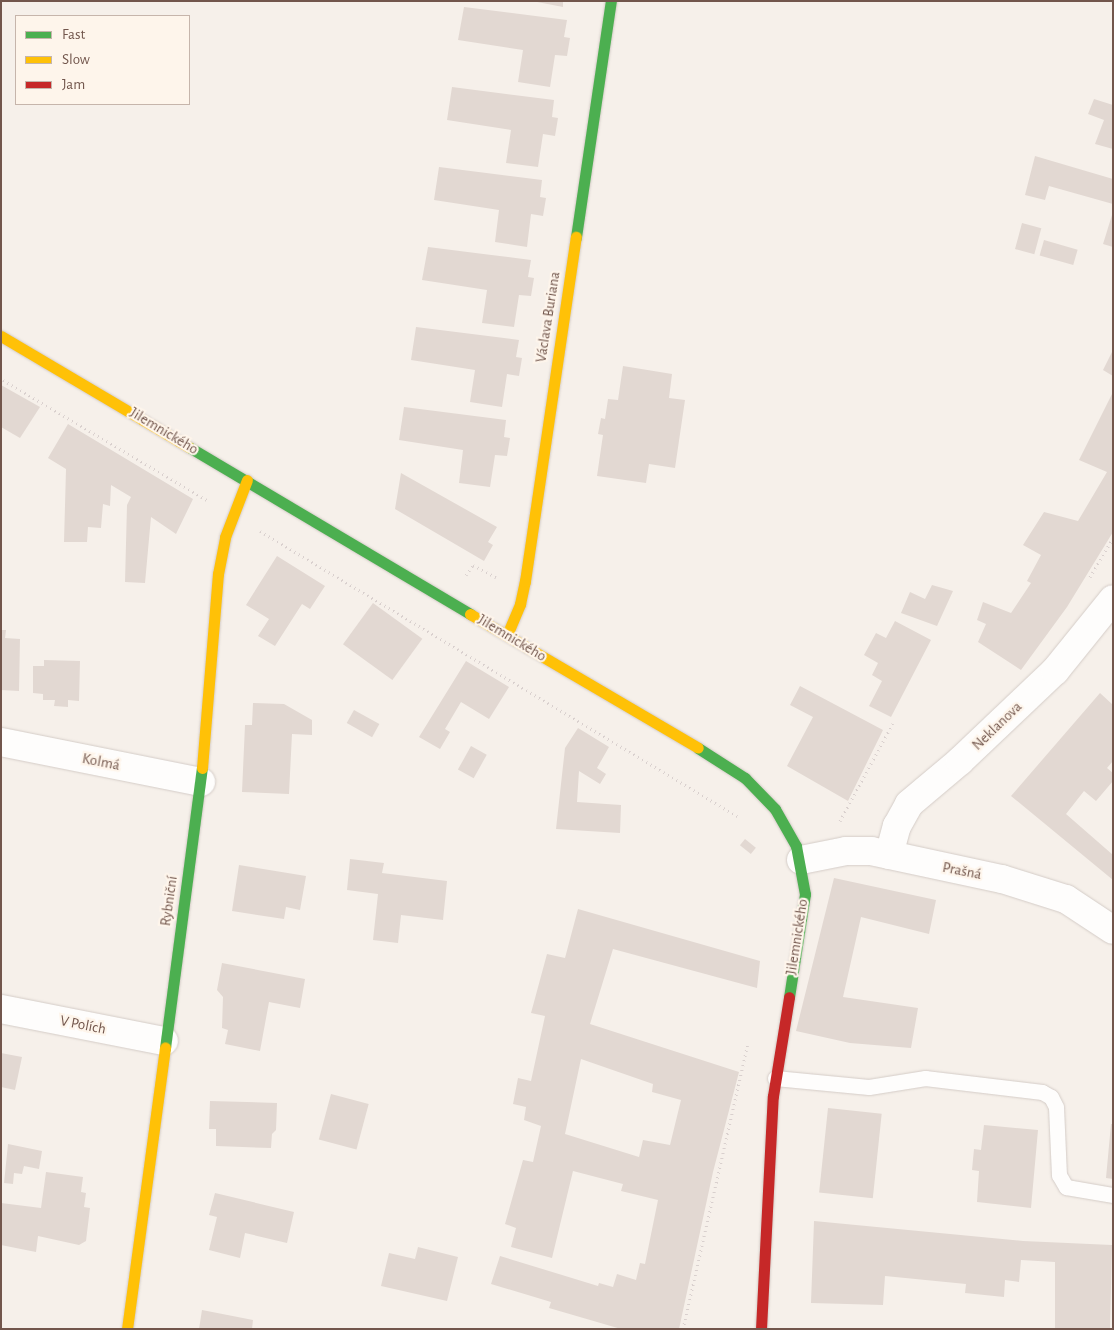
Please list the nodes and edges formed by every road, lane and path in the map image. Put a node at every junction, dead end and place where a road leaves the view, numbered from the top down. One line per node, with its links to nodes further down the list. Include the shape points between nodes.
1 (611, 1): 7 (street, Václava Buriana, via 525,581 520,604)
2 (1, 336): 4 (street, Jilemnického)
3 (3, 380): 5 (path)
4 (247, 480): 5 (street, Rybniční); 7 (street, Jilemnického)
5 (233, 515): 10 (street, Rybniční, via 218,574 208,723); 11 (path, via 758,831)
6 (1113, 599): 13 (street, Neklanova, via 1055,671 960,761 909,804 897,826)
7 (507, 635): 11 (street, Jilemnického, via 745,778)
8 (893, 723): 12 (path)
9 (1, 742): 10 (street, Kolmá)
10 (200, 782): 18 (street, Rybniční)
11 (780, 816): 14 (street, Jilemnického)
12 (837, 827)
13 (889, 855): 14 (street, Prašná, via 846,851); 15 (street, Prašná, via 1037,888 1066,899)
14 (801, 860): 19 (street, Jilemnického, via 805,894 803,915)
15 (1113, 930)
16 (1, 1009): 18 (street, V Polích)
17 (749, 1039): 22 (path)
18 (164, 1041): 21 (street, Rybniční)
19 (775, 1078): 20 (lane, via 869,1087 925,1078 1042,1092 1056,1107 1059,1174 1066,1187); 23 (street, Jilemnického, via 765,1206)
20 (1113, 1195)
21 (127, 1329)
22 (683, 1329)
23 (761, 1329)

